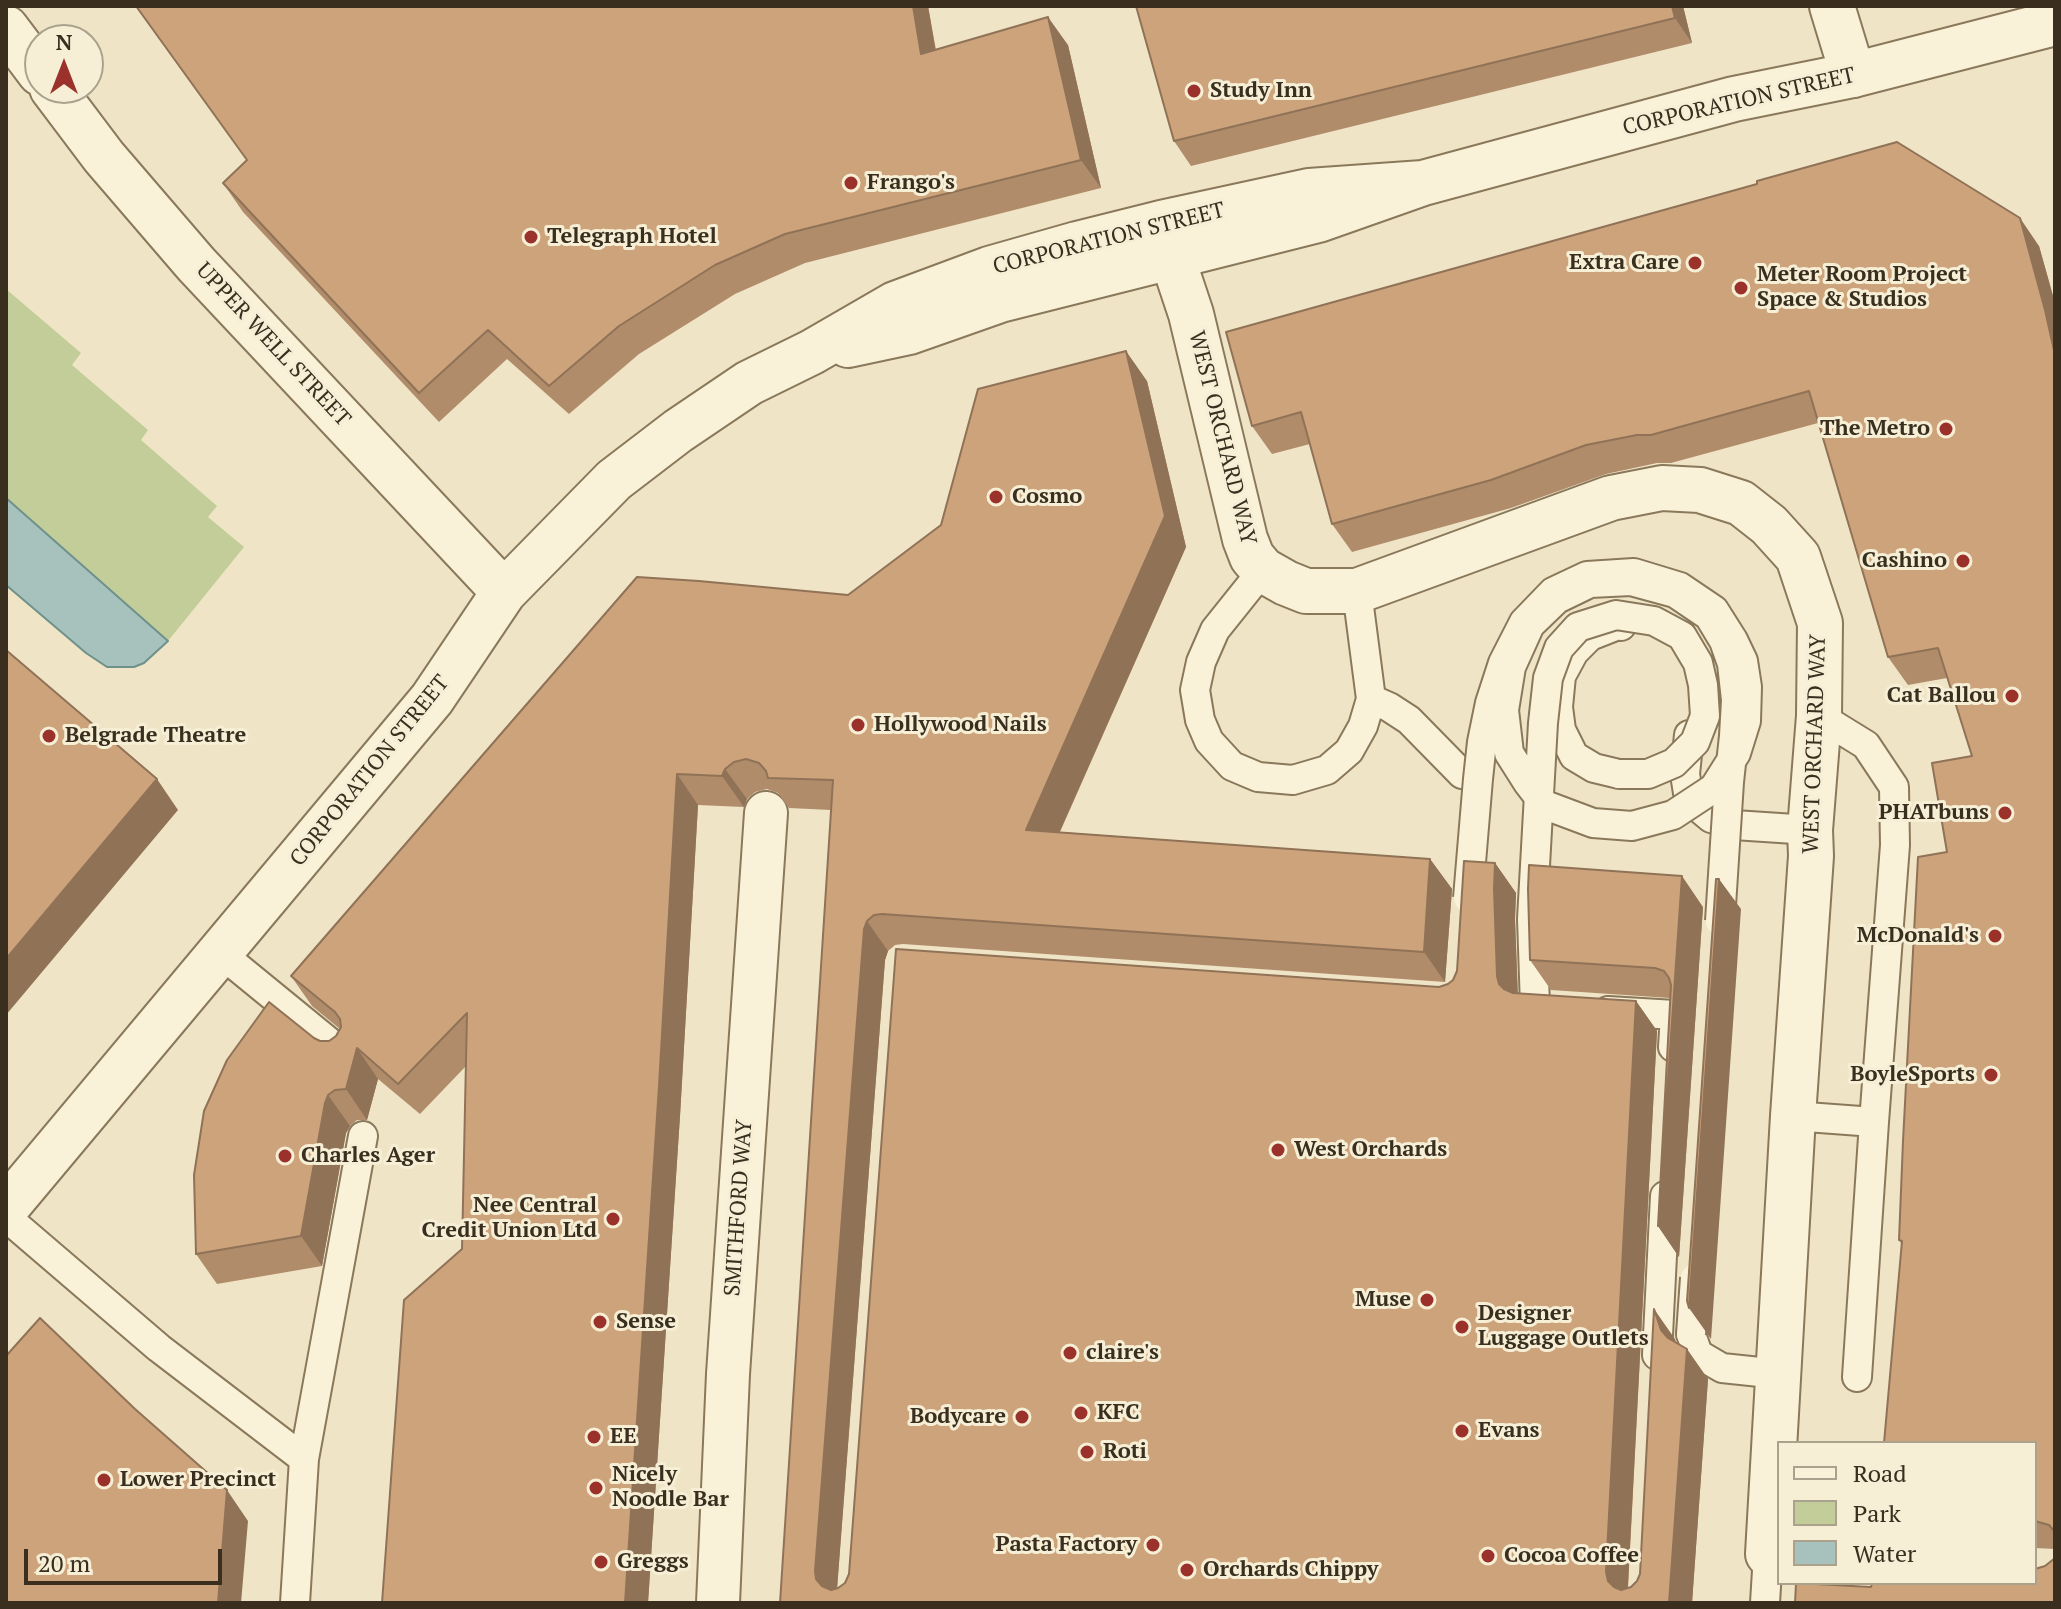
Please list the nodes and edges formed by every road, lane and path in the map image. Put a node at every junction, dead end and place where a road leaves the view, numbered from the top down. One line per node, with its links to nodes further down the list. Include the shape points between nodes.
1 (1832, 6): 5 (street)
2 (2055, 23): 5 (street, CORPORATION STREET)
3 (6, 28): 4 (street)
4 (24, 52)
5 (1853, 75): 7 (street, CORPORATION STREET, via 1734,99)
6 (64, 104): 12 (street, UPPER WELL STREET, via 196,264)
7 (1423, 183): 8 (street, CORPORATION STREET, via 1318,220); 9 (street, CORPORATION STREET, via 1309,191 1077,244 895,304)
8 (1172, 257): 9 (street, CORPORATION STREET, via 1000,300 909,332); 10 (street, WEST ORCHARD WAY, via 1191,314 1245,539)
9 (812, 352): 12 (street, CORPORATION STREET, via 749,383 614,480)
10 (1263, 570): 11 (street, WEST ORCHARD WAY, via 1306,591); 13 (lane, via 1215,630 1201,662 1195,690 1209,741 1232,766 1258,777 1293,780 1327,770 1349,751)
11 (1357, 591): 13 (lane); 14 (street, WEST ORCHARD WAY, via 1611,498 1662,488 1700,490 1741,503 1798,557 1820,623)
12 (504, 592): 20 (street, CORPORATION STREET, via 432,699)
13 (1371, 699): 15 (lane, via 1409,720)
14 (1819, 716): 17 (street, WEST ORCHARD WAY); 24 (lane, via 1866,745 1894,787 1895,845)
15 (1462, 774)
16 (766, 813): 38 (street, SMITHFORD WAY)
17 (1810, 830): 22 (lane, bridge, via 1734,825 1699,808 1688,793 1685,774 1691,711 1692,692 1687,665 1672,646 1653,635 1618,625 1590,636 1574,652 1561,676 1558,707 1561,730 1574,756 1594,768 1648,774 1674,763 1685,753 1695,742 1705,716 1703,685 1698,663 1682,636 1654,621 1616,615 1578,627 1559,648 1548,678 1543,723 1532,919 1535,1006 1675,1015); 23 (street, WEST ORCHARD WAY)
18 (1467, 918): 19 (lane, bridge, via 1482,742 1503,663 1524,622 1553,592 1587,576 1634,573 1680,587 1714,610 1743,661 1746,721 1736,753 1729,765 1714,788 1673,815 1632,826 1593,823 1545,805 1509,753 1504,710 1511,667 1530,625 1557,599 1590,583 1631,581 1675,593 1709,616 1732,664 1736,700 1733,751 1731,767 1729,782)
19 (1718, 940)
20 (219, 952): 21 (lane); 27 (street, CORPORATION STREET)
21 (345, 1055)
22 (1672, 1079)
23 (1793, 1116): 24 (lane); 30 (street, WEST ORCHARD WAY)
24 (1874, 1122): 31 (lane)
25 (363, 1136): 35 (lane)
26 (1667, 1174): 32 (lane)
27 (6, 1208)
28 (6, 1217): 35 (lane, via 159,1348)
29 (1697, 1255): 30 (lane, bridge, via 1691,1334 1698,1354 1722,1368)
30 (1779, 1374): 33 (street, WEST ORCHARD WAY)
31 (1857, 1377)
32 (1656, 1381)
33 (1777, 1441)
34 (1777, 1446): 36 (street, WEST ORCHARD WAY)
35 (304, 1459): 37 (lane)
36 (1774, 1554): 39 (lane)
37 (295, 1603)
38 (718, 1603)
39 (1765, 1603)

